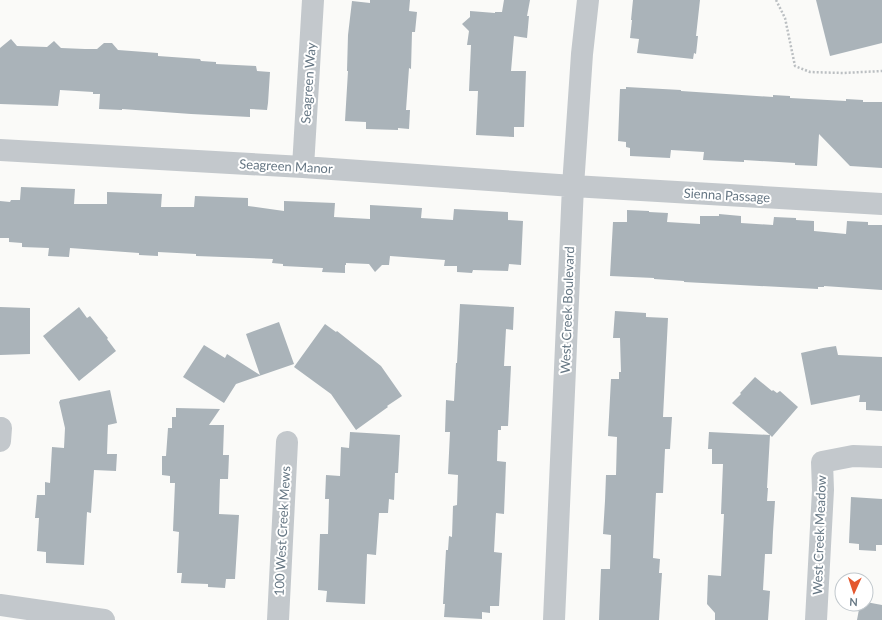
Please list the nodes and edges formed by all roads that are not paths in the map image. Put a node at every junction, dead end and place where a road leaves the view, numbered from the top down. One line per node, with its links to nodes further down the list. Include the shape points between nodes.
1 (313, 0): 4 (street, Seagreen Way)
2 (588, 0): 5 (street, West Creek Boulevard)
3 (0, 150): 4 (street, Seagreen Manor)
4 (303, 166): 5 (street, Seagreen Manor)
5 (572, 186): 6 (street, Sienna Passage); 12 (street, West Creek Boulevard)
6 (882, 204)
7 (287, 442): 11 (street, 100 West Creek Mews)
8 (882, 457): 13 (street, West Creek Meadow, via 853,456 822,462)
9 (0, 605): 10 (street)
10 (104, 620)
11 (278, 620)
12 (554, 620)
13 (816, 620)

